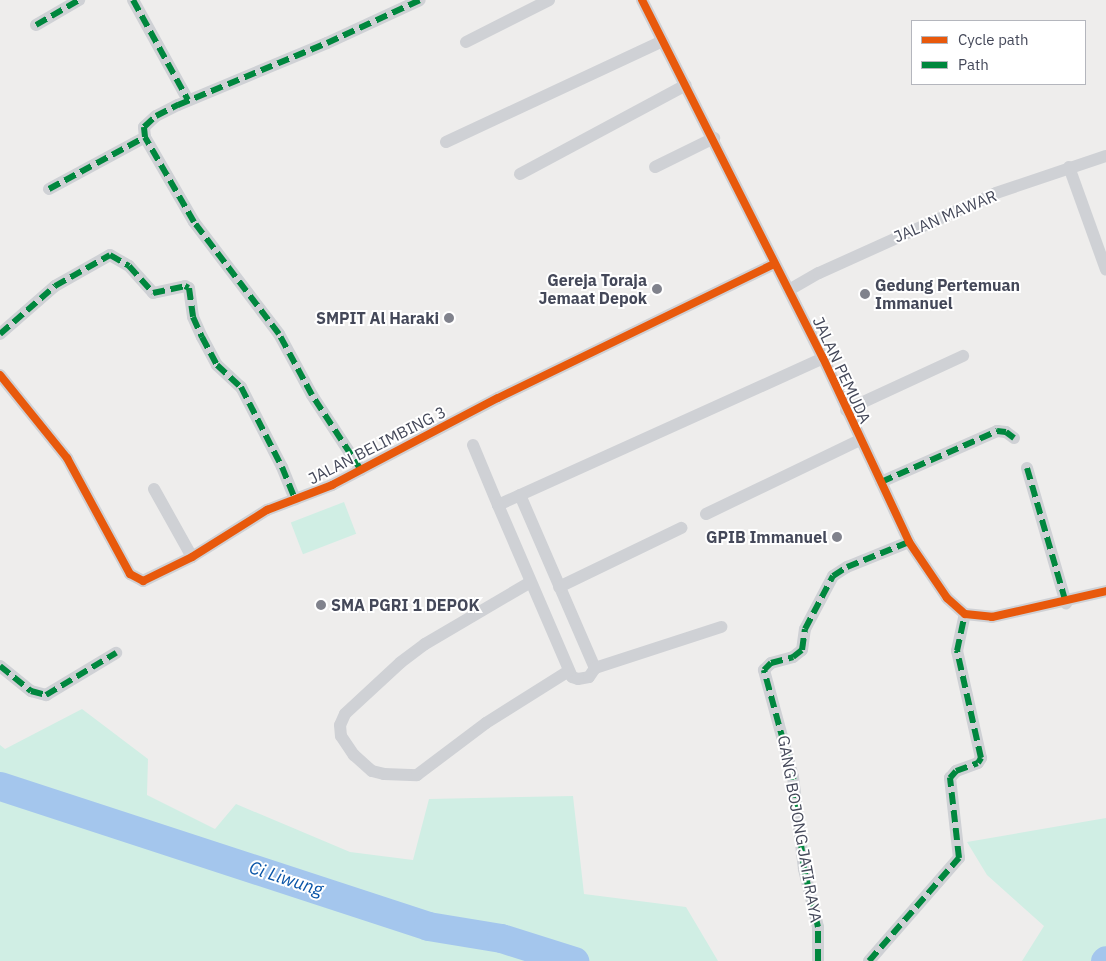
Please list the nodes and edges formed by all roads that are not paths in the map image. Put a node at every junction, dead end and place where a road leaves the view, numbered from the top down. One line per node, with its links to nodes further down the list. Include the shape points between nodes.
1 (79, 0): 6 (street)
2 (133, 0): 10 (street)
3 (420, 0): 10 (street, via 327,43)
4 (549, 0): 8 (street)
5 (642, 0): 7 (street, JALAN PEMUDA)
6 (36, 24)
7 (663, 41): 9 (street, JALAN PEMUDA); 13 (street)
8 (466, 42)
9 (686, 85): 12 (street, JALAN PEMUDA); 17 (street)
10 (188, 100): 11 (street, via 150,120 144,128)
11 (145, 138): 18 (street); 31 (street, via 211,247 280,334 312,395)
12 (714, 138): 15 (street); 19 (street, JALAN PEMUDA)
13 (446, 142)
14 (1106, 156): 16 (street, JALAN MAWAR)
15 (655, 167)
16 (1069, 167): 20 (street); 21 (street, JALAN MAWAR, via 996,193 895,237)
17 (520, 174)
18 (49, 188)
19 (774, 264): 21 (street, JALAN PEMUDA); 31 (street, JALAN BELIMBING 3, via 498,398)
20 (1106, 270)
21 (789, 290): 24 (street, JALAN PEMUDA)
22 (0, 334): 35 (street, via 55,286 110,255 129,266 153,293 185,286 190,288 193,317 202,337 217,365 241,387)
23 (963, 356): 26 (street)
24 (823, 358): 26 (street, JALAN PEMUDA); 34 (street)
25 (0, 376): 40 (street, JALAN BELIMBING 3, via 67,458 133,578 149,580)
26 (846, 410): 28 (street, JALAN PEMUDA)
27 (1014, 438): 32 (street, via 1006,432 997,431)
28 (860, 440): 32 (street, JALAN PEMUDA); 37 (street)
29 (473, 445): 36 (street)
30 (1027, 468): 44 (street)
31 (361, 470): 35 (street, JALAN BELIMBING 3)
32 (881, 482): 39 (street, JALAN PEMUDA)
33 (154, 489): 40 (street)
34 (520, 495): 36 (street); 42 (street)
35 (295, 499): 40 (street, JALAN BELIMBING 3, via 249,519)
36 (498, 505): 41 (street)
37 (706, 514)
38 (681, 528): 42 (street)
39 (909, 542): 45 (street, JALAN PEMUDA, via 947,598); 51 (street, GANG BOJONG JATI RAYA, via 833,576 805,629 802,650 793,657 771,663 764,670 793,777 804,869 818,927)
40 (192, 558)
41 (529, 583): 50 (street); 50 (street, via 425,644 400,663 345,714 340,725 341,736 354,755 372,771 417,775 486,723)
42 (559, 587): 49 (street)
43 (1106, 591): 44 (street)
44 (1066, 603): 45 (street, via 1007,615)
45 (965, 614): 52 (street, via 957,651 981,758 978,763 956,771 950,778 959,858)
46 (721, 627): 49 (street)
47 (116, 653): 48 (street, via 46,695 32,691)
48 (0, 666)
49 (594, 668): 50 (street, via 589,677 578,679)
50 (567, 672)
51 (818, 961)
52 (869, 961)

